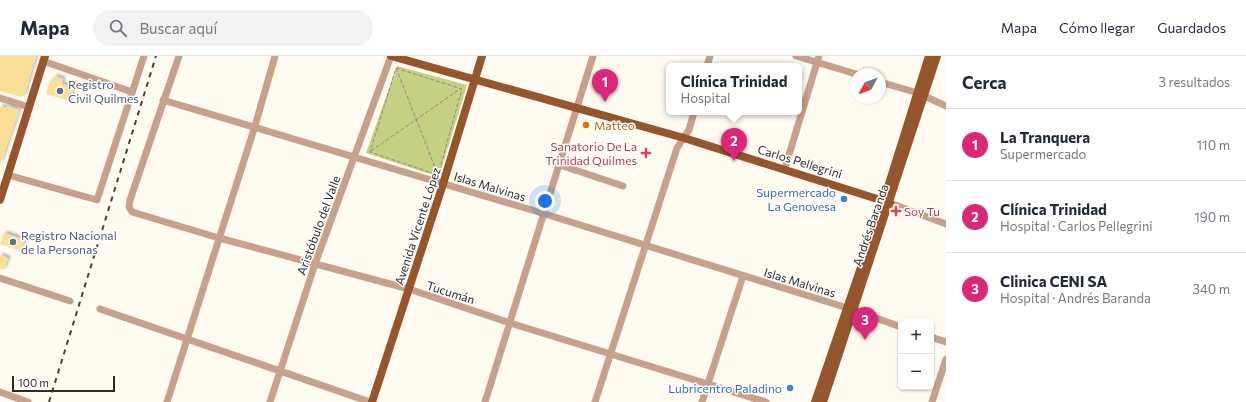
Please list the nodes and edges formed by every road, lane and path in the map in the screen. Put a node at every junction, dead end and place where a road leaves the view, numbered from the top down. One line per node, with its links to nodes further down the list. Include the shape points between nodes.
1 (144, 56): 17 (street)
2 (179, 56): 20 (street)
3 (275, 56): 28 (street)
4 (391, 56): 14 (main road, Carlos Pellegrini); 31 (street, Aristóbulo del Valle)
5 (482, 56): 14 (main road, Avenida Vicente López)
6 (593, 56): 23 (street)
7 (796, 56): 11 (street)
8 (929, 56): 18 (main road, Andrés Baranda)
9 (937, 56): 18 (main road, Andrés Baranda)
10 (44, 59): 17 (street); 22 (main road)
11 (818, 59): 13 (street); 24 (street)
12 (396, 68): 16 (path); 27 (path); 30 (path)
13 (850, 72)
14 (475, 80): 23 (main road, Carlos Pellegrini); 36 (main road, Avenida Vicente López)
15 (886, 84): 18 (street)
16 (461, 88): 27 (path); 35 (path)
17 (132, 92): 34 (street, via 99,198 95,200)
18 (921, 95): 21 (street); 39 (main road, Andrés Baranda)
19 (0, 98): 22 (street)
20 (163, 100): 28 (street, Islas Malvinas); 42 (street, Tucumán, via 129,207 132,212)
21 (946, 106)
22 (29, 107): 34 (main road)
23 (579, 108): 29 (main road, Carlos Pellegrini); 32 (street)
24 (802, 112)
25 (693, 115): 29 (street)
26 (801, 115): 33 (street)
27 (416, 120): 30 (path); 35 (path)
28 (255, 126): 31 (street, Islas Malvinas); 42 (street)
29 (684, 138): 33 (main road, Carlos Pellegrini); 43 (street, via 677,148)
30 (370, 152): 35 (path)
31 (354, 157): 36 (street, Islas Malvinas); 44 (street, Aristóbulo del Valle)
32 (560, 165): 37 (street); 40 (street)
33 (785, 168): 39 (main road, Carlos Pellegrini)
34 (8, 175): 38 (main road)
35 (438, 175)
36 (443, 184): 40 (street, Islas Malvinas); 47 (main road, Avenida Vicente López)
37 (623, 186)
38 (0, 200)
39 (887, 201): 41 (street, Carlos Pellegrini); 50 (main road, Andrés Baranda)
40 (545, 214): 43 (street, Islas Malvinas); 51 (street)
41 (946, 224)
42 (219, 238): 44 (street, Tucumán); 53 (street)
43 (646, 245): 45 (street, Islas Malvinas); 56 (street)
44 (315, 264): 47 (street, Tucumán); 58 (street, Aristóbulo del Valle)
45 (743, 276): 50 (street, Islas Malvinas); 59 (street)
46 (0, 278): 48 (street)
47 (409, 289): 51 (street, Tucumán); 64 (main road, Avenida Vicente López)
48 (70, 301)
49 (100, 309): 53 (street)
50 (850, 309): 52 (street, Islas Malvinas); 69 (main road, Andrés Baranda); 70 (main road, Andrés Baranda)
51 (510, 323): 56 (street, Tucumán); 65 (street)
52 (898, 326)
53 (188, 338): 58 (street); 62 (street)
54 (934, 338): 55 (street)
55 (946, 342)
56 (610, 353): 59 (street, Tucumán); 66 (street)
57 (946, 359): 71 (street)
58 (280, 370): 63 (street, Aristóbulo del Valle); 64 (street)
59 (708, 384): 67 (street); 68 (street, Tucumán)
60 (0, 392): 61 (street)
61 (28, 402)
62 (167, 402)
63 (270, 402)
64 (371, 402)
65 (485, 402)
66 (594, 402)
67 (702, 402)
68 (766, 402)
69 (815, 402)
70 (823, 402)
71 (932, 402)

